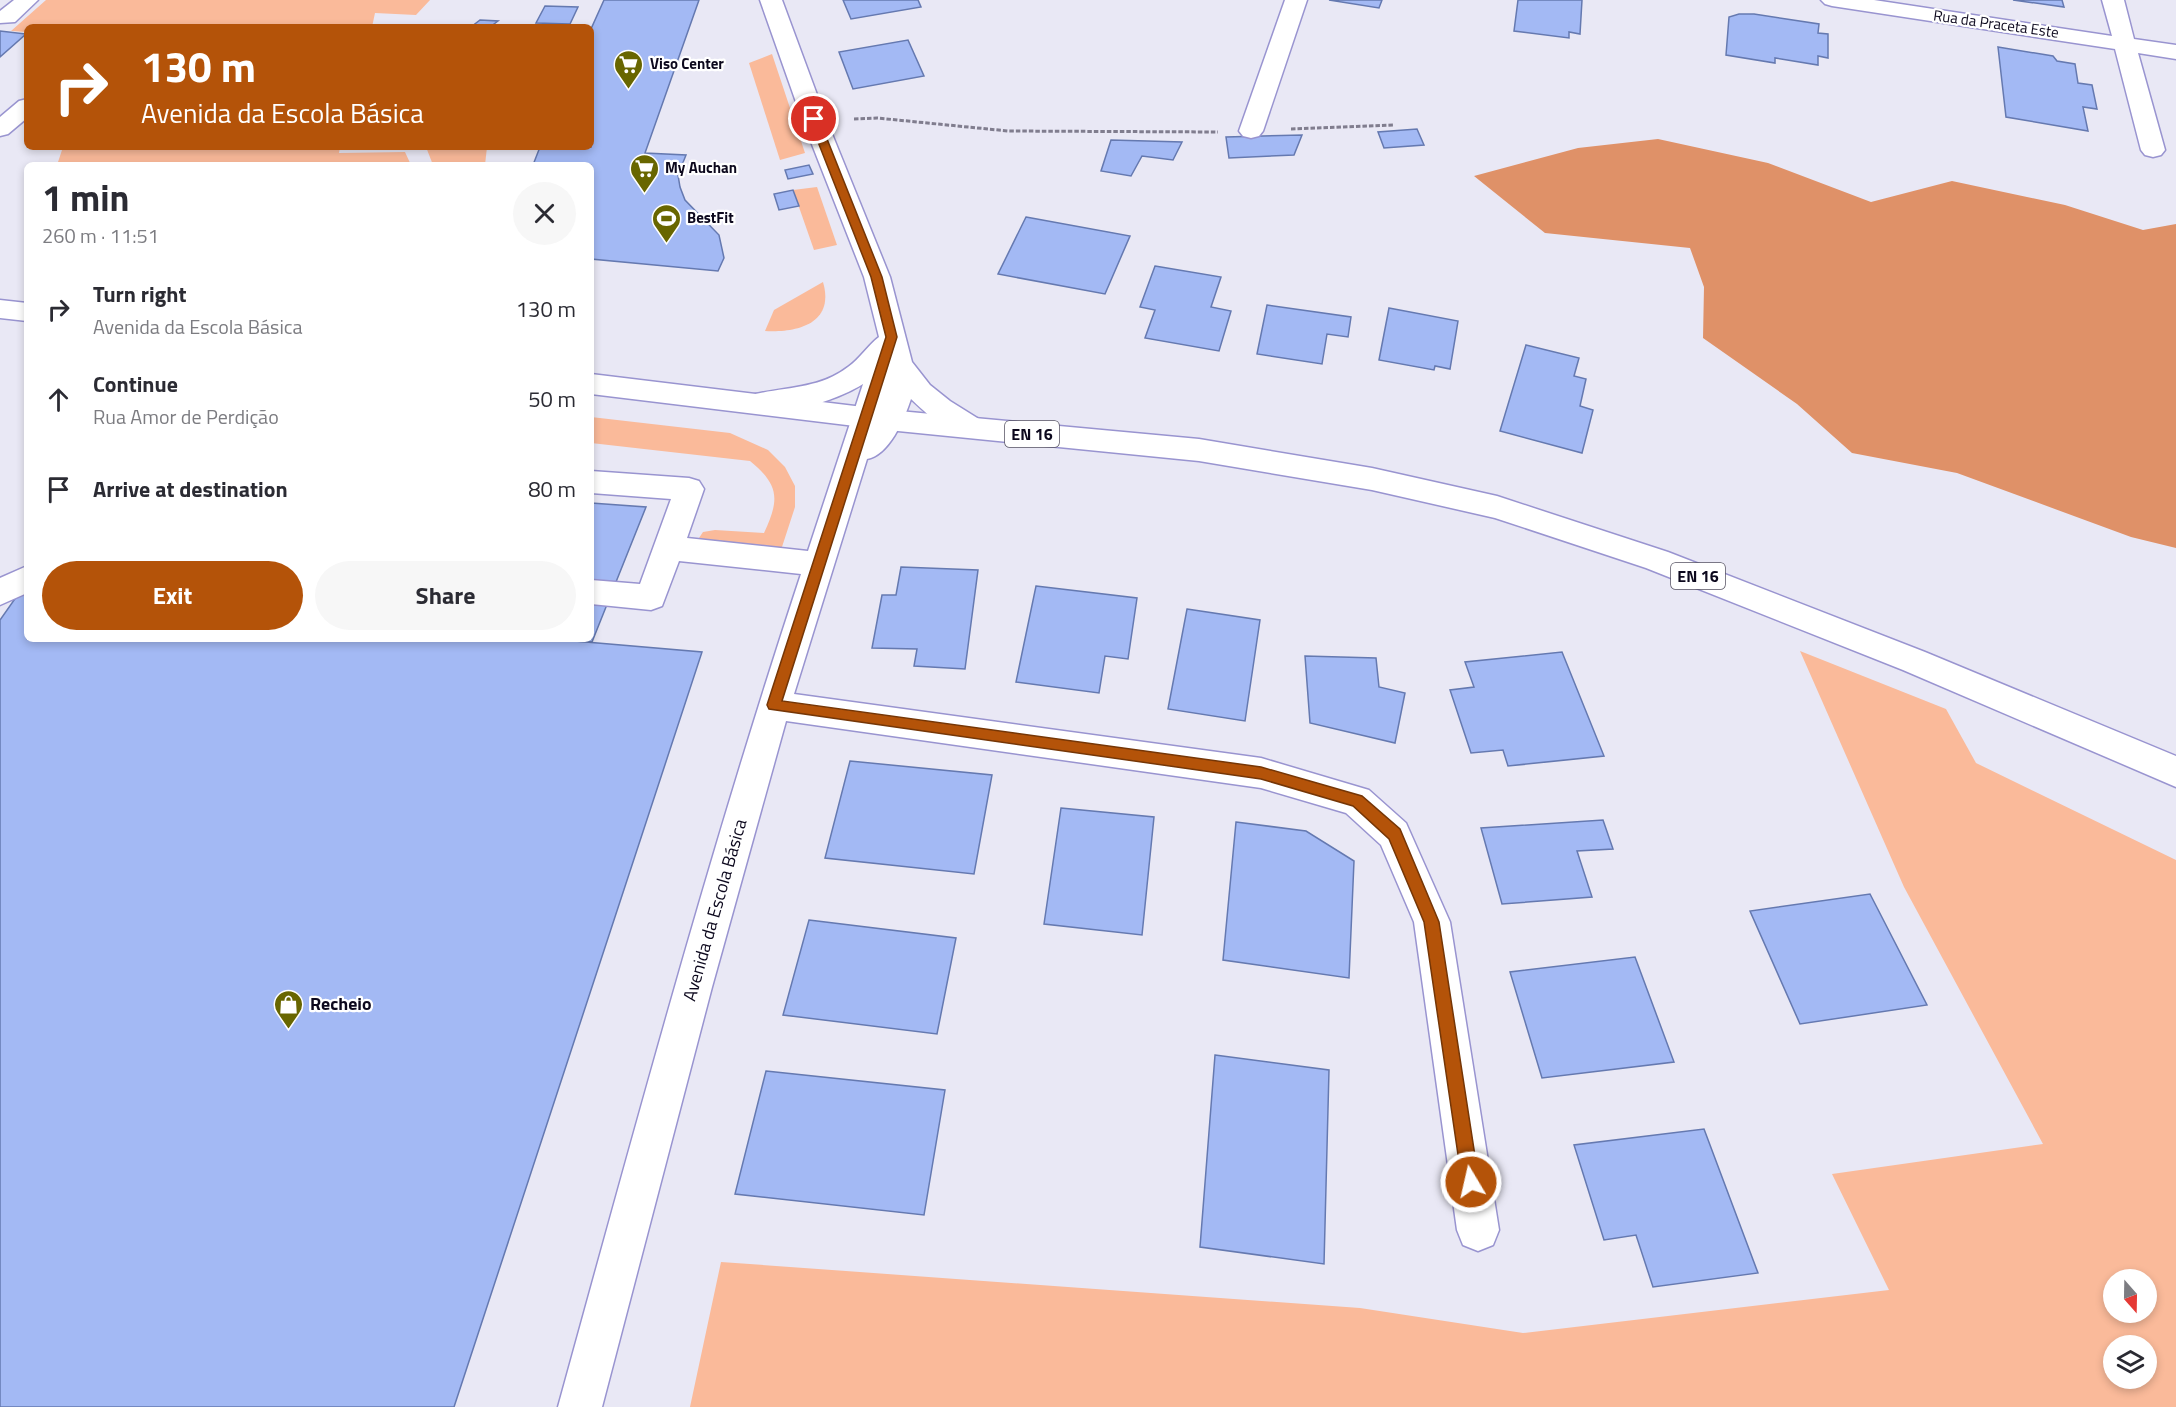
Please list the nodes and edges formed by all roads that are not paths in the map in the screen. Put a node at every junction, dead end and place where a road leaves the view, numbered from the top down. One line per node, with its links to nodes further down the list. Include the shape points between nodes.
1 (27, 0): 6 (street, via 7,17)
2 (771, 0): 15 (street, via 877,277)
3 (1296, 0): 11 (street)
4 (1832, 0): 7 (street, Rua da Praceta Este)
5 (2113, 0): 7 (street)
6 (0, 17)
7 (2125, 44): 8 (street, Rua da Praceta Este); 12 (street)
8 (2176, 52)
9 (24, 109): 10 (street)
10 (0, 129)
11 (1251, 131)
12 (2153, 150)
13 (0, 309): 14 (street)
14 (24, 312)
15 (895, 350): 17 (street, via 820,394); 18 (street, Avenida da Escola Básica, via 899,398); 19 (street, via 904,374 928,399)
16 (594, 384): 17 (street, EN 16)
17 (754, 404): 18 (street, EN 16)
18 (877, 419): 19 (street, EN 16); 22 (street, Avenida da Escola Básica, via 847,477)
19 (972, 428): 27 (street, EN 16, via 1199,450 1372,479 1497,507 1657,560 1914,661)
20 (594, 482): 21 (street, via 689,489)
21 (668, 548): 22 (street); 24 (street, via 651,597)
22 (818, 564): 26 (street, Avenida da Escola Básica)
23 (24, 580): 25 (street)
24 (594, 592)
25 (0, 593)
26 (774, 705): 28 (street, via 1261,773 1357,801 1394,834 1432,922); 29 (street, Avenida da Escola Básica)
27 (2176, 772)
28 (1478, 1230)
29 (580, 1407)

